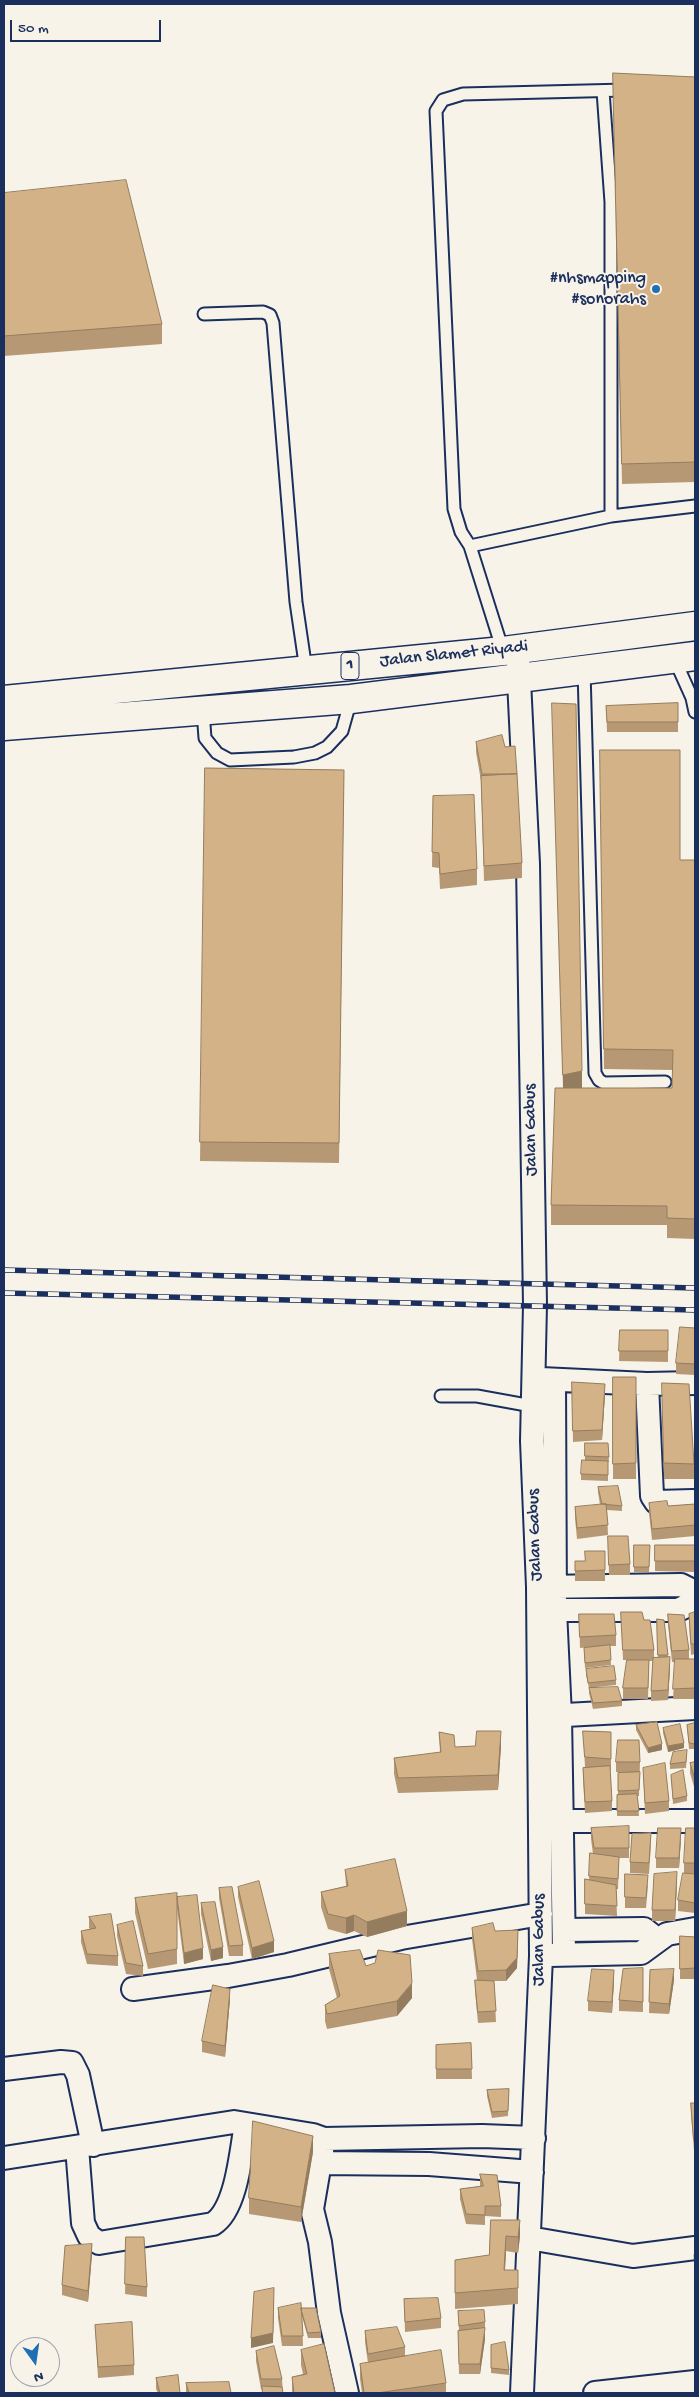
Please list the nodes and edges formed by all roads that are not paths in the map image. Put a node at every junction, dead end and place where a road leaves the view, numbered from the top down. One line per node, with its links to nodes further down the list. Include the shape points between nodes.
1 (640, 89): 2 (lane)
2 (603, 92): 5 (lane, via 611,202); 6 (lane, via 463,94 443,100 436,111 451,474 454,509 461,532)
3 (204, 314): 11 (lane, via 262,312 270,315 273,323 296,602)
4 (695, 506): 5 (lane)
5 (611, 516): 6 (lane)
6 (470, 546): 8 (lane)
7 (695, 626): 8 (highway, Jalan Slamet Riyadi / 1)
8 (509, 649): 11 (highway, Jalan Slamet Riyadi / 1); 12 (street, Jalan Gabus)
9 (685, 657): 10 (highway, Jalan Slamet Riyadi / 1); 16 (lane)
10 (584, 669): 12 (highway, Jalan Slamet Riyadi / 1); 18 (lane, via 595,1073 604,1083)
11 (306, 670): 14 (highway, Jalan Slamet Riyadi / 1)
12 (520, 677): 13 (highway, Jalan Slamet Riyadi / 1); 19 (street, Jalan Gabus, via 528,864 534,1305)
13 (351, 699): 15 (highway, Jalan Slamet Riyadi / 1); 15 (lane, via 342,731 315,753 294,757 230,760 217,753 205,738)
14 (4, 700)
15 (202, 711): 17 (highway, Jalan Slamet Riyadi / 1)
16 (695, 712)
17 (4, 726)
18 (665, 1082)
19 (543, 1379): 21 (street); 23 (street, Jalan Gabus); 26 (street)
20 (695, 1383): 21 (street)
21 (647, 1384): 24 (street, via 652,1496 656,1502)
22 (441, 1396): 23 (lane, via 478,1396)
23 (532, 1406): 26 (street, Jalan Gabus)
24 (693, 1501)
25 (695, 1592): 26 (street, via 680,1585)
26 (546, 1599): 27 (street, via 678,1610); 29 (street)
27 (695, 1602)
28 (695, 1708): 29 (street)
29 (550, 1716): 30 (street); 31 (street, Jalan Gabus)
30 (562, 1821): 31 (street); 32 (street); 35 (street)
31 (539, 1822): 33 (street, Jalan Gabus)
32 (695, 1822)
33 (541, 1914): 38 (street, Jalan Gabus); 39 (street, via 401,1938 288,1966)
34 (695, 1929): 36 (street, via 667,1934)
35 (565, 1930): 36 (street, via 644,1929); 37 (street)
36 (658, 1940): 37 (street, via 641,1953)
37 (564, 1954): 38 (street)
38 (542, 1956): 42 (street, Jalan Gabus)
39 (133, 1989)
40 (4, 2070): 44 (street, via 72,2063 78,2075)
41 (246, 2124): 43 (street); 44 (street, via 234,2122 166,2131); 44 (street, via 234,2189 221,2219 213,2224 99,2243 89,2236 83,2223)
42 (534, 2138): 43 (street); 47 (street, Jalan Gabus)
43 (324, 2139): 46 (street)
44 (85, 2146): 45 (street)
45 (4, 2158)
46 (320, 2163): 47 (street, via 429,2164); 51 (street, via 313,2218)
47 (532, 2172): 48 (street, Jalan Gabus)
48 (528, 2238): 49 (street, via 633,2256); 52 (street, Jalan Gabus)
49 (695, 2248)
50 (695, 2382): 53 (street)
51 (347, 2393)
52 (522, 2393)
53 (595, 2393)

